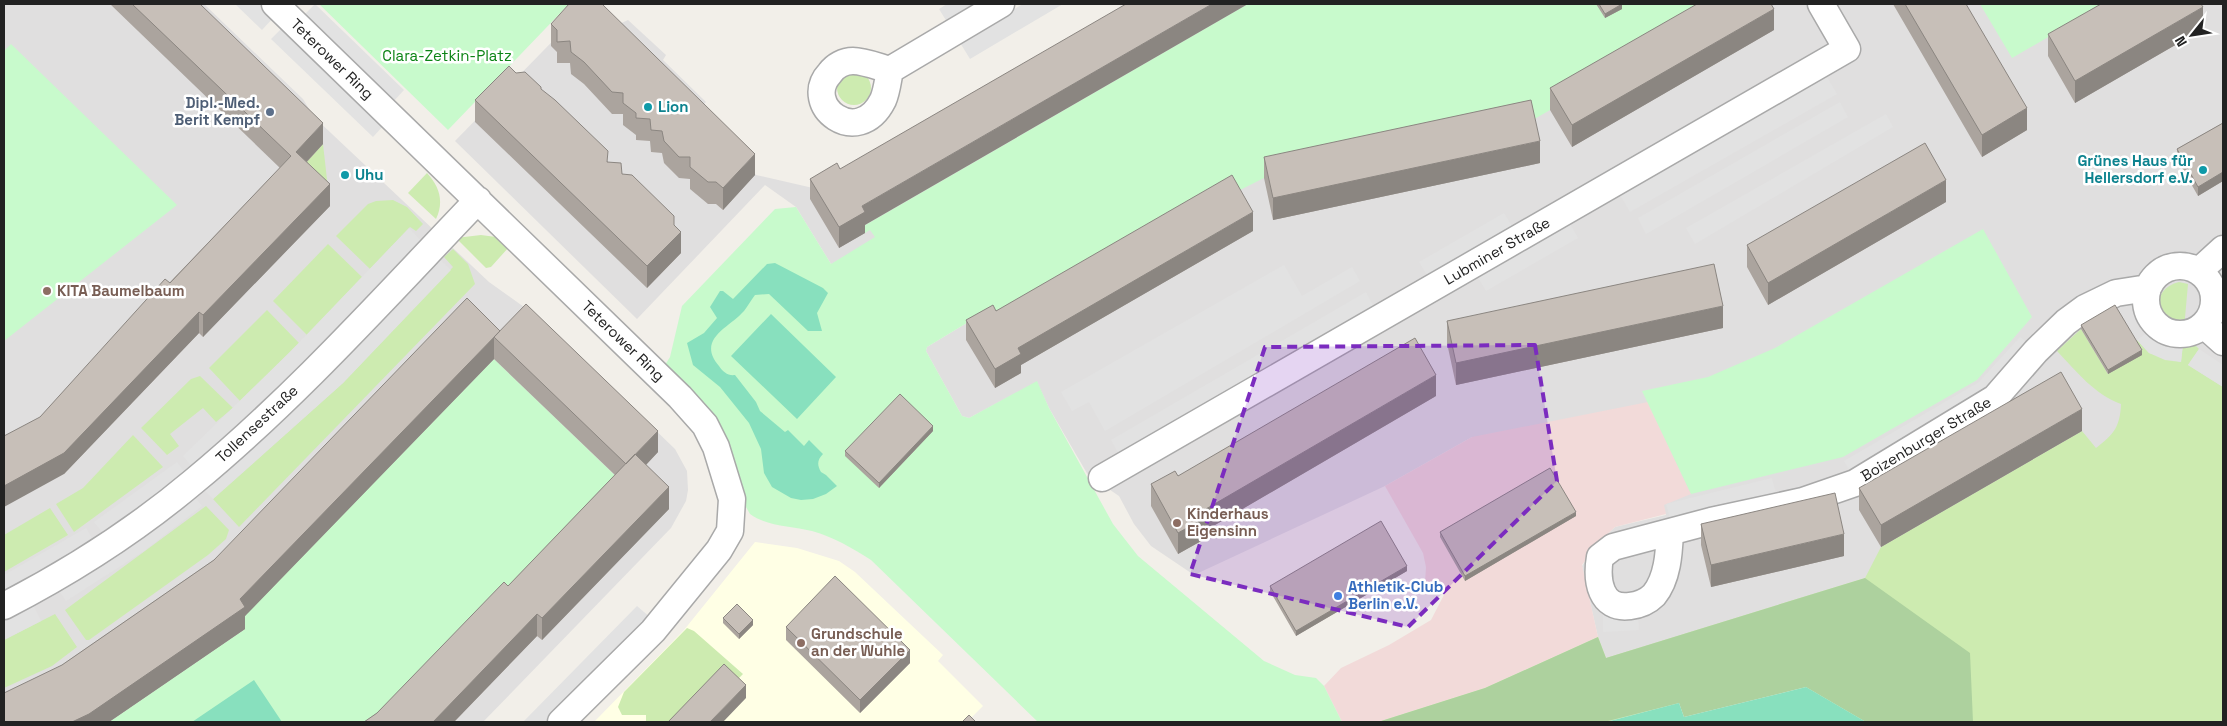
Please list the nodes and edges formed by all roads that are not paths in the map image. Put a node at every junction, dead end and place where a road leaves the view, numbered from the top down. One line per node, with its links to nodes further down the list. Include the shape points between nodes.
1 (275, 4): 5 (street, Teterower Ring)
2 (1001, 4): 4 (street)
3 (1821, 4): 11 (street, Lubminer Straße, via 1847,49)
4 (890, 70)
5 (478, 200): 13 (street, Tollensestraße, via 324,362 194,482 58,578); 14 (street, Teterower Ring, via 705,425 716,447 732,499 730,532 719,550 652,631)
6 (2223, 249): 7 (street)
7 (2199, 271): 8 (street, via 2186,266 2172,266 2159,272); 9 (street, via 2212,287 2213,294 2214,307)
8 (2148, 288): 9 (street, via 2146,306 2154,323 2170,333 2188,334); 12 (street, Boizenburger Straße, via 2116,293 2085,308 2036,351 1995,398 1855,482 1803,501)
9 (2204, 325): 10 (street)
10 (2223, 342)
11 (1102, 478)
12 (1670, 532)
13 (4, 606)
14 (561, 722)

